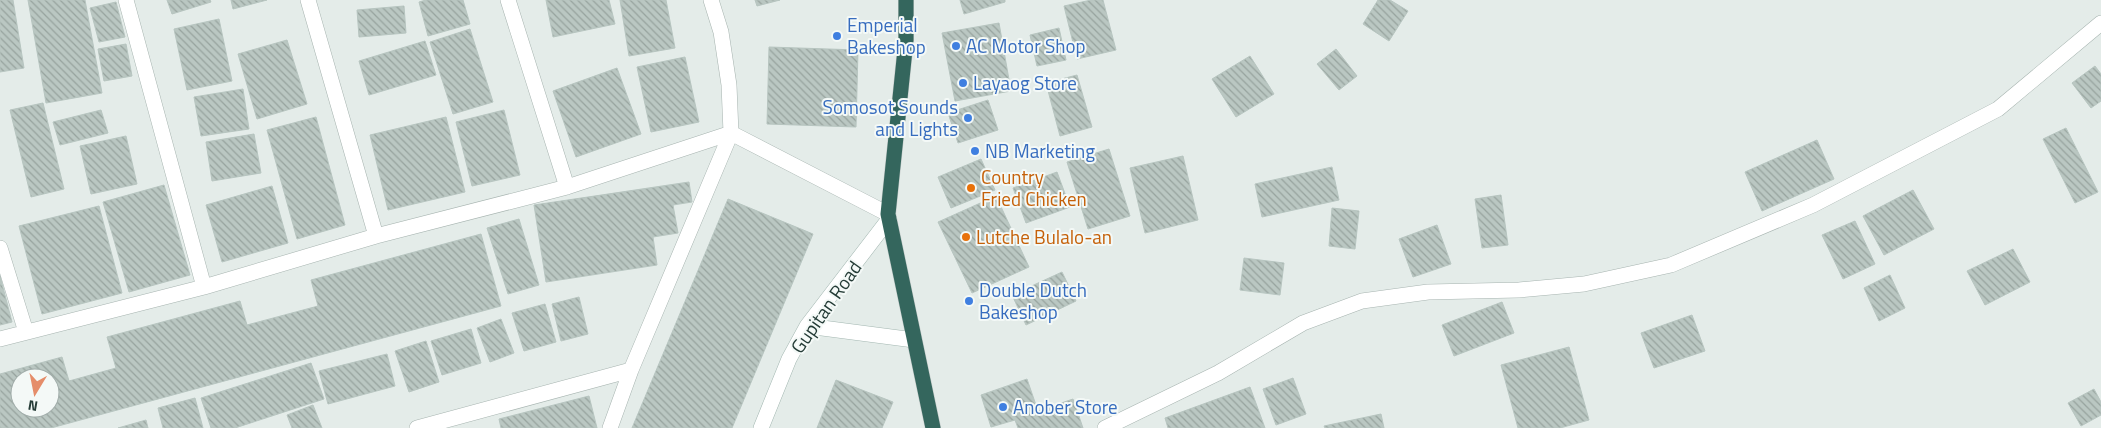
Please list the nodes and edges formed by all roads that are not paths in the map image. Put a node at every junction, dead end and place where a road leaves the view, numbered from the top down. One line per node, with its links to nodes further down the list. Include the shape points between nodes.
1 (126, 0): 12 (street)
2 (308, 0): 10 (street)
3 (508, 0): 8 (street)
4 (711, 0): 7 (street, via 722,32)
5 (906, 0): 9 (highway, via 906,40)
6 (2101, 23): 22 (street, via 1998,108 1813,205 1671,265 1584,284 1519,290 1428,292 1362,301 1303,323 1218,373)
7 (731, 133): 8 (street); 9 (street); 17 (street)
8 (567, 187): 10 (street)
9 (888, 216): 13 (street, Gupitan Road); 16 (highway)
10 (376, 236): 12 (street)
11 (0, 248): 14 (street)
12 (204, 287): 14 (street)
13 (807, 326): 16 (street); 20 (street, Gupitan Road, via 789,359)
14 (26, 332): 15 (street)
15 (0, 339)
16 (914, 340): 21 (highway)
17 (631, 370): 18 (street); 19 (street)
18 (417, 428)
19 (610, 428)
20 (761, 428)
21 (932, 428)
22 (1105, 428)

